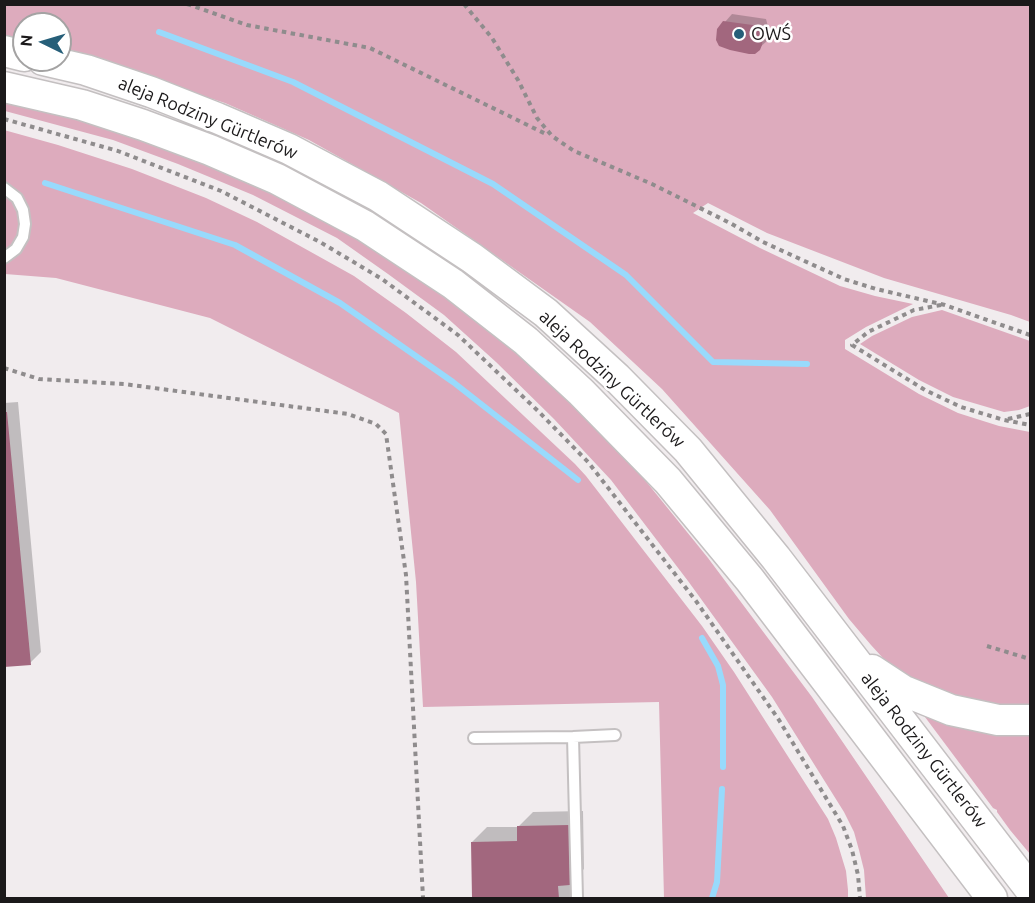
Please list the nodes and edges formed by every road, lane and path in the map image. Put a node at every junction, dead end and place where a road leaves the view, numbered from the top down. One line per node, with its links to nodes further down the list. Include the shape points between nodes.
1 (187, 4): 6 (path, via 247,26 370,48)
2 (464, 4): 6 (path, via 492,38 537,118)
3 (72, 67): 16 (main road, aleja Rodziny Gürtlerów, via 151,92 289,149 378,196 472,258 554,320 688,450)
4 (4, 87): 26 (main road, aleja Rodziny Gürtlerów, via 82,105 143,125 277,179 365,226 453,284 526,341 668,481 750,580)
5 (4, 119): 25 (path, via 118,151 221,191 373,274 458,335 588,462 696,601 779,720 843,826 852,849)
6 (552, 136): 9 (path, via 574,151 652,184 844,279)
7 (4, 188): 8 (lane, via 17,198 25,224 16,249)
8 (4, 258)
9 (945, 305): 10 (path); 13 (path, via 914,310 868,332 852,345 925,390)
10 (1030, 335)
11 (4, 368): 23 (path, via 39,379 124,384 348,414 376,424 386,434 406,575)
12 (1030, 414): 13 (path)
13 (1004, 420): 14 (path)
14 (1030, 425)
15 (987, 645): 17 (path)
16 (850, 655): 18 (main road, via 904,691 951,710 998,720); 22 (main road, aleja Rodziny Gürtlerów)
17 (1030, 659)
18 (1030, 720)
19 (615, 735): 21 (lane)
20 (474, 738): 21 (lane)
21 (573, 738): 24 (lane)
22 (1030, 889)
23 (423, 898)
24 (577, 898)
25 (860, 898)
26 (992, 898)

